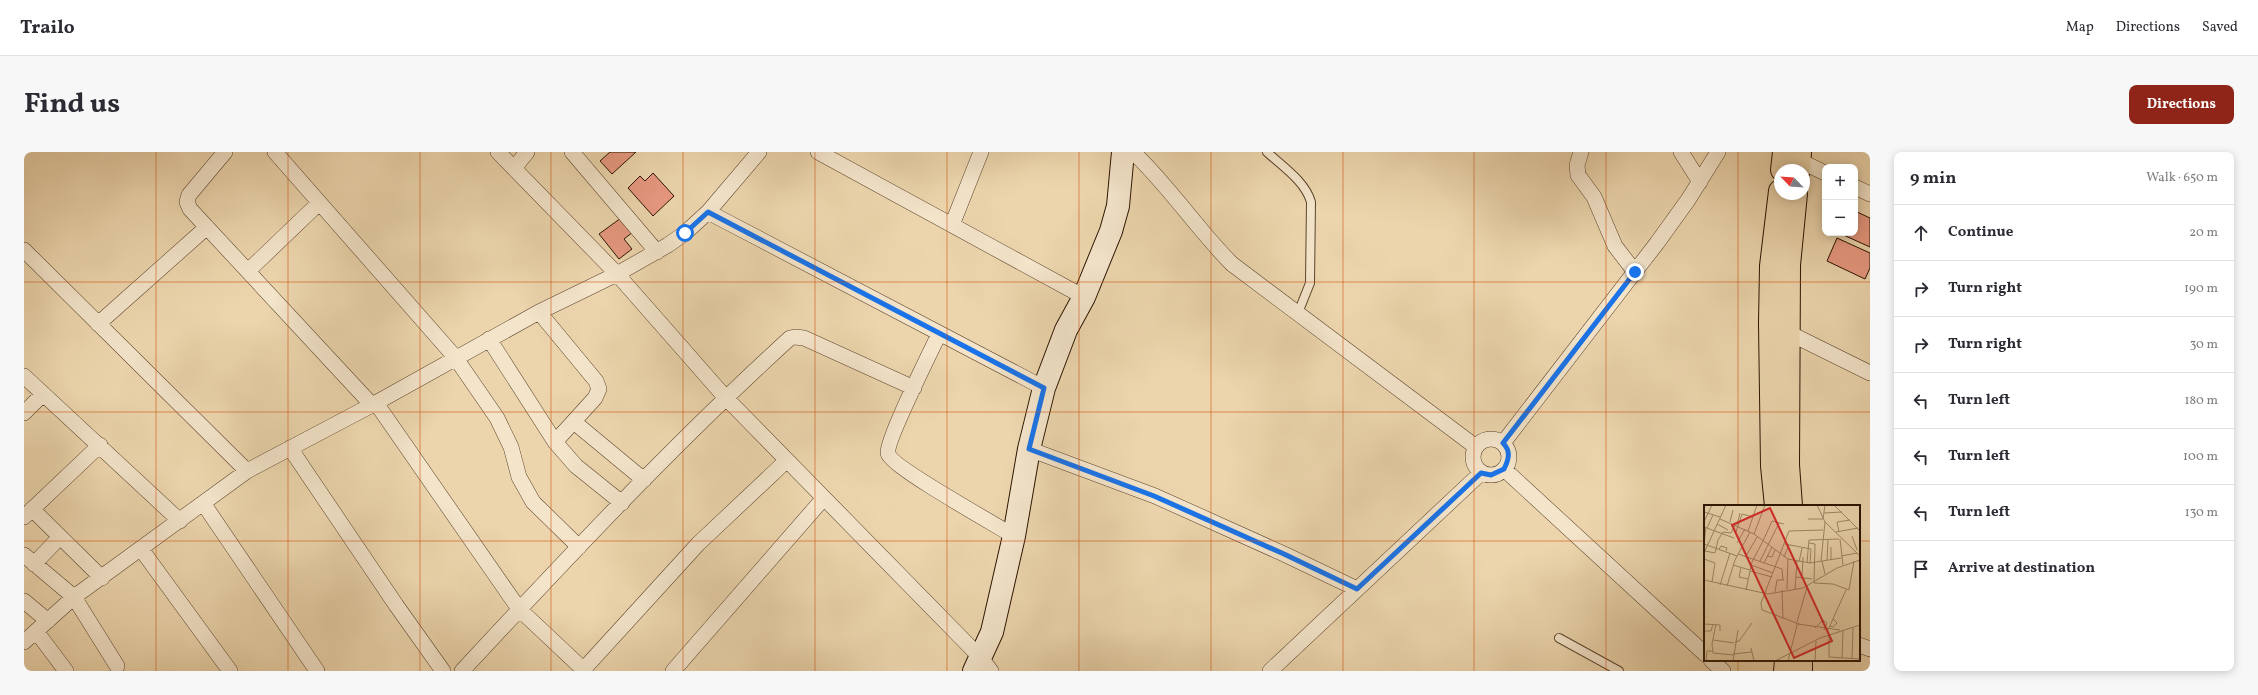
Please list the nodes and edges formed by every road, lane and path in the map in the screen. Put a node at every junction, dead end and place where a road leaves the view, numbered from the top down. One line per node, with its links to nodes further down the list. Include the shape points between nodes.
1 (225, 152): 26 (street, via 189,194 187,202 190,209)
2 (275, 152): 23 (street)
3 (498, 152): 16 (street)
4 (527, 152): 16 (street)
5 (572, 152): 28 (street)
6 (818, 152): 25 (street)
7 (981, 152): 25 (street)
8 (1123, 152): 32 (street, via 1118,206 1111,231)
9 (1133, 152): 34 (street, via 1232,264)
10 (1267, 152): 34 (lane, via 1299,182 1308,193 1311,202 1310,283)
11 (1581, 152): 30 (street, via 1577,165 1578,175 1594,197 1615,246)
12 (1681, 152): 18 (street)
13 (1718, 152): 18 (street)
14 (750, 155): 24 (street)
15 (1792, 160): 17 (street)
16 (515, 167): 31 (street)
17 (1822, 172)
18 (1700, 182): 30 (street)
19 (1858, 188): 20 (street)
20 (1870, 194)
21 (1779, 200): 63 (main road, via 1772,266 1770,323 1772,466)
22 (1795, 200): 36 (main road, via 1789,265)
23 (319, 203): 29 (street); 39 (street)
24 (708, 212): 28 (street, via 685,233); 37 (street)
25 (952, 226): 32 (street)
26 (207, 227): 29 (street); 35 (street)
27 (24, 250): 35 (street)
28 (658, 252): 31 (street)
29 (248, 271): 46 (street)
30 (1635, 272): 50 (street)
31 (617, 274): 33 (street); 45 (street)
32 (1084, 297): 43 (street, via 1066,330)
33 (539, 312): 38 (street); 48 (street, via 596,381 599,389 595,398)
34 (1298, 313): 52 (street)
35 (98, 324): 57 (street)
36 (1790, 333): 40 (street); 64 (main road, via 1788,465)
37 (939, 334): 42 (street); 43 (street)
38 (489, 339): 39 (street); 49 (street)
39 (455, 358): 46 (street); 69 (street, via 497,418 511,447 519,478 533,502)
40 (1870, 374)
41 (24, 376): 44 (street)
42 (914, 388): 45 (street, via 796,336 790,338); 67 (street, via 894,431 887,452 890,459 909,474)
43 (1044, 388): 54 (street)
44 (43, 394): 47 (street); 51 (street)
45 (725, 397): 55 (street); 59 (street)
46 (374, 404): 53 (street); 76 (street)
47 (24, 413)
48 (574, 422): 49 (street); 59 (street)
49 (556, 442): 61 (street, via 576,466)
50 (1503, 443): 52 (street, via 1496,438 1489,438); 56 (street, via 1509,454)
51 (100, 445): 65 (street); 66 (street)
52 (1476, 447): 58 (street, via 1473,455 1474,464)
53 (290, 448): 57 (street); 92 (street)
54 (1029, 449): 67 (street); 73 (street, via 1154,496)
55 (786, 461): 60 (street); 88 (street, via 698,544)
56 (1504, 469): 58 (street, via 1491,475); 83 (street)
57 (247, 471): 62 (street)
58 (1481, 473): 73 (street)
59 (644, 480): 61 (street)
60 (823, 499): 87 (street); 94 (street)
61 (622, 503): 69 (street)
62 (203, 504): 66 (street); 91 (street)
63 (1776, 505)
64 (1791, 505)
65 (28, 513): 68 (street)
66 (180, 521): 70 (street)
67 (1014, 536): 87 (street)
68 (60, 537): 71 (street); 72 (street)
69 (579, 547): 76 (street)
70 (141, 549): 72 (street); 90 (street)
71 (29, 559): 74 (street)
72 (102, 578): 74 (street)
73 (1357, 589): 95 (street)
74 (74, 597): 77 (street); 86 (street)
75 (24, 601): 77 (street)
76 (520, 609): 88 (street); 93 (street)
77 (48, 621): 78 (street)
78 (36, 631): 80 (street); 89 (street)
79 (1559, 638): 96 (lane)
80 (24, 642)
81 (1860, 645): 82 (street)
82 (1870, 649)
83 (1704, 653)
84 (1712, 661): 97 (street)
85 (1786, 661): 98 (main road)
86 (117, 666)
87 (982, 667)
88 (584, 670)
89 (66, 671)
90 (230, 671)
91 (317, 671)
92 (443, 671)
93 (462, 671)
94 (673, 671)
95 (1270, 671)
96 (1619, 671)
97 (1723, 671)
98 (1785, 671)

